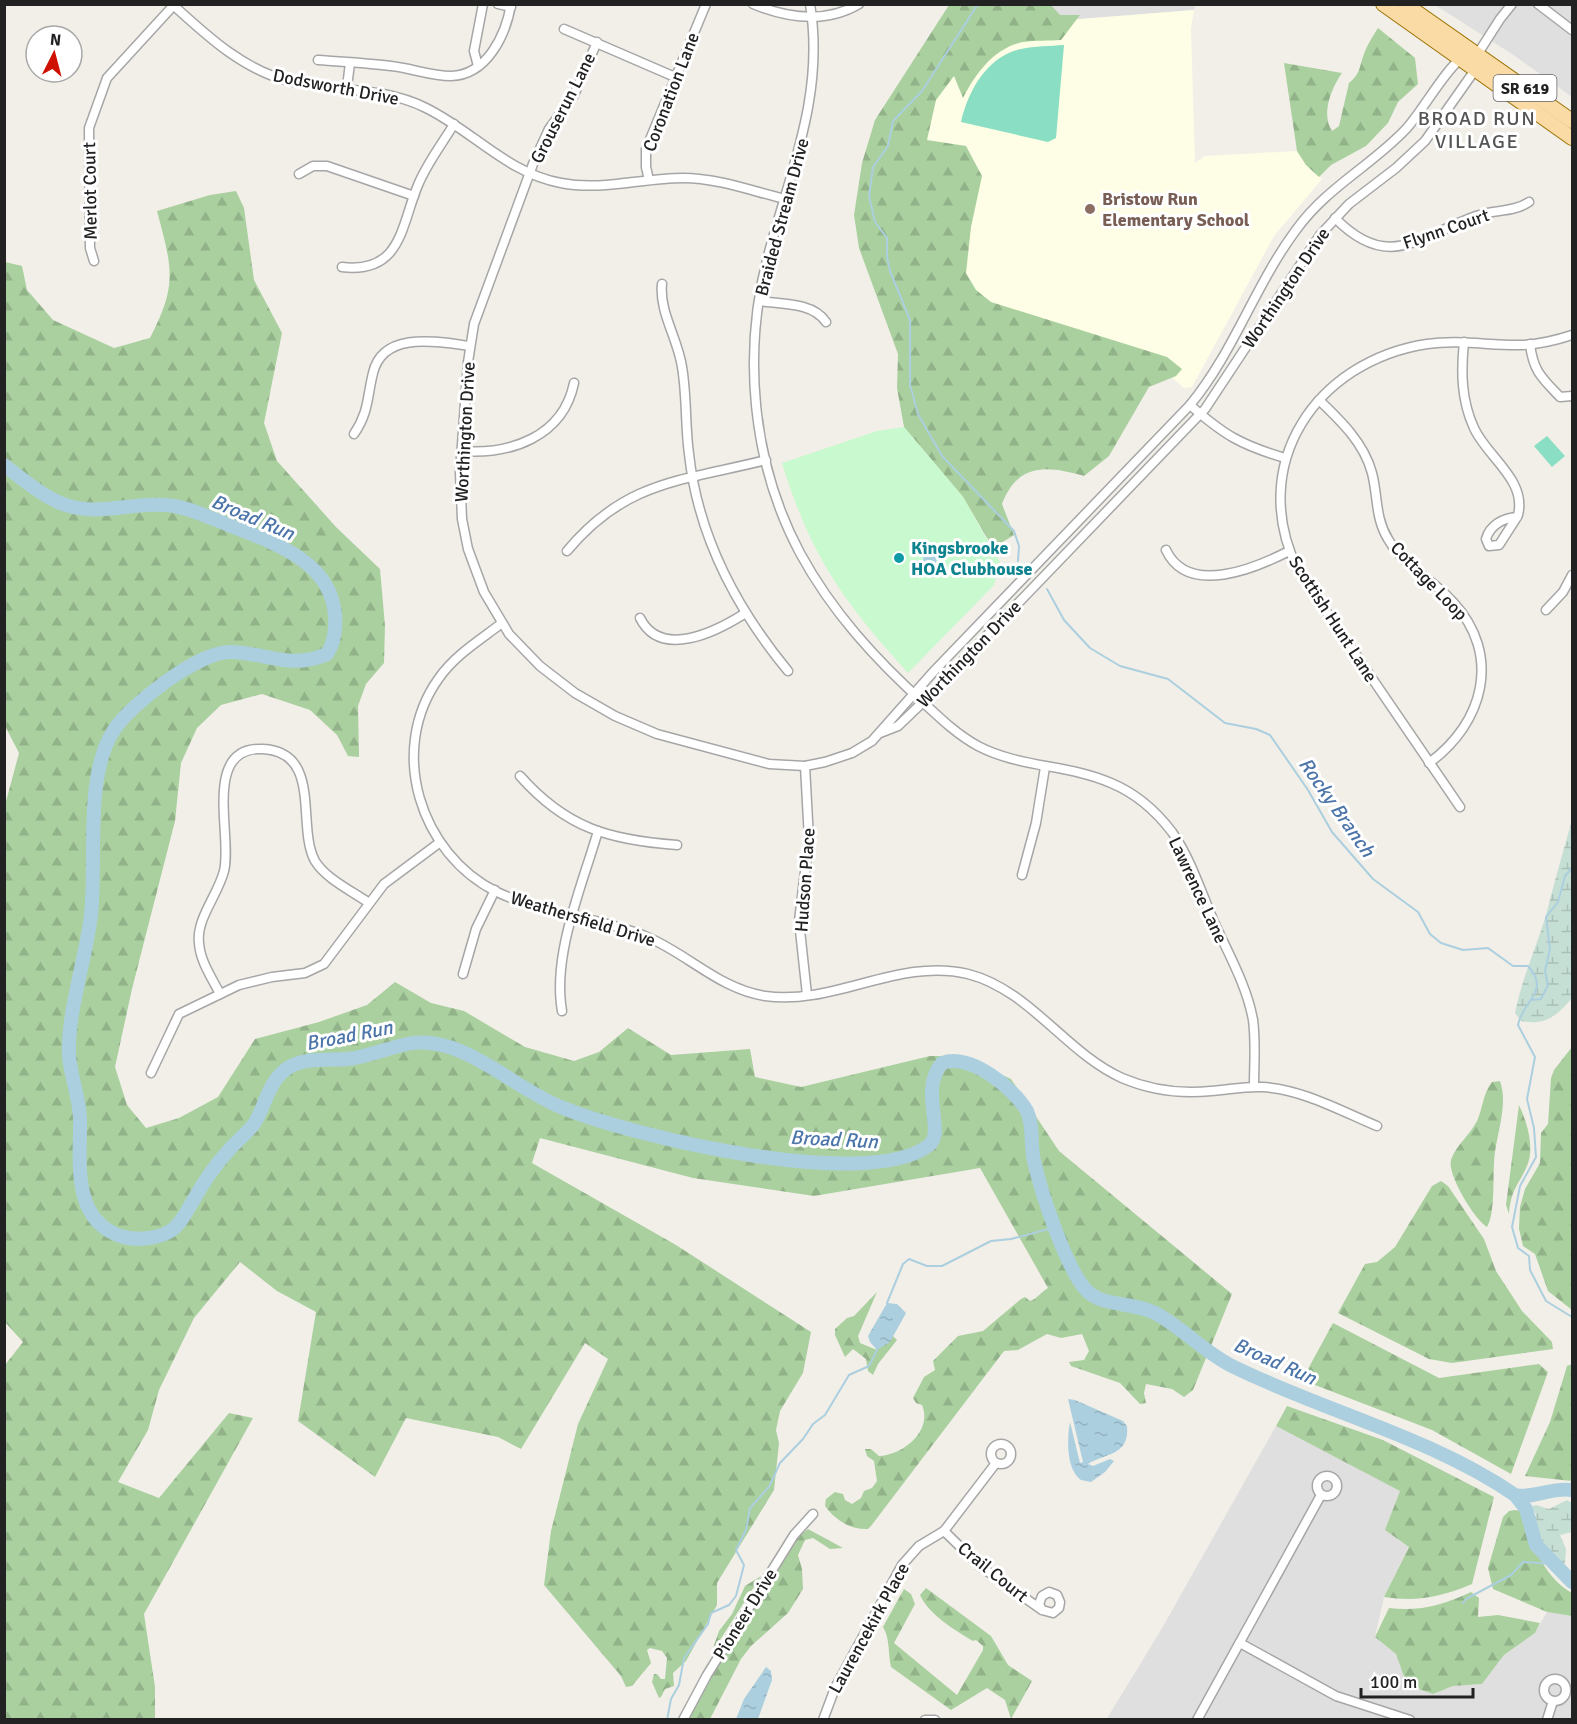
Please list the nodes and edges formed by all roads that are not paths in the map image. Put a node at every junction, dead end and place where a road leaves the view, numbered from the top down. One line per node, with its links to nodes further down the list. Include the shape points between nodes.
1 (483, 4): 21 (street, via 474,51)
2 (498, 4): 12 (street)
3 (706, 4): 23 (street, Coronation Lane)
4 (753, 4): 13 (street, via 778,15)
5 (810, 4): 13 (street, Braided Stream Drive)
6 (859, 4): 13 (street)
7 (1383, 4): 18 (main road, SR 619)
8 (1405, 4): 17 (main road, SR 619)
9 (1512, 4): 17 (street)
10 (1538, 4): 15 (street)
11 (172, 5): 24 (street, Dodsworth Drive, via 248,65 291,81); 35 (street, Merlot Court, via 107,78 89,128 90,248)
12 (511, 6): 21 (street, via 502,38)
13 (812, 18): 32 (street, Braided Stream Drive, via 811,102)
14 (564, 28): 16 (street, Grouserun Lane)
15 (1572, 30)
16 (597, 42): 23 (street, Grouserun Lane); 29 (street, Grouserun Lane, via 574,95 549,129)
17 (1477, 55): 18 (street); 22 (street, Worthington Drive); 25 (main road, SR 619)
18 (1459, 59): 22 (main road, SR 619); 47 (street, Worthington Drive, via 1404,130 1306,215)
19 (318, 60): 20 (street)
20 (350, 63): 21 (street, via 452,76); 24 (street)
21 (478, 66)
22 (1475, 70): 27 (main road, SR 619); 34 (street, Worthington Drive, via 1442,120 1412,155)
23 (675, 77): 30 (street, Coronation Lane, via 646,149)
24 (347, 87): 26 (street, Dodsworth Drive, via 408,100)
25 (1572, 121)
26 (454, 124): 29 (street, Dodsworth Drive, via 493,154); 31 (street)
27 (1572, 138)
28 (299, 174): 31 (street, via 313,166 327,166)
29 (530, 174): 30 (street, Dodsworth Drive, via 578,185); 43 (street, Worthington Drive, via 481,301)
30 (649, 180): 32 (street, Dodsworth Drive, via 703,179)
31 (414, 196): 36 (street, via 403,235 389,254 363,268)
32 (785, 199): 38 (street, Braided Stream Drive)
33 (1529, 202): 34 (street, Flynn Court, via 1517,210 1479,215 1413,243 1393,247 1358,238)
34 (1335, 218): 48 (street, Worthington Drive, via 1308,251)
35 (94, 261)
36 (342, 267)
37 (662, 284): 53 (street, via 660,299 683,369)
38 (759, 301): 39 (street, via 810,309); 52 (street, Braided Stream Drive, via 755,388)
39 (826, 322)
40 (1572, 335): 42 (street, Scottish Hunt Lane)
41 (1464, 342): 42 (street, Scottish Hunt Lane); 46 (street, Scottish Hunt Lane, via 1408,348 1377,359); 54 (street, via 1461,371 1469,417 1483,444 1519,492)
42 (1530, 344): 45 (street, via 1532,362 1539,375 1560,396)
43 (470, 346): 49 (street, via 416,341 387,351 375,366 365,417); 50 (street, Worthington Drive)
44 (574, 383): 50 (street, via 563,411 536,438 500,450)
45 (1572, 396)
46 (1319, 400): 51 (street, Scottish Hunt Lane, via 1296,431); 67 (street, Cottage Loop, via 1362,449 1371,472 1378,517 1388,540 1405,562 1459,609 1478,641 1482,679 1475,706 1460,734)
47 (1190, 405): 48 (street); 64 (street, Worthington Drive)
48 (1201, 414): 51 (street, via 1230,438); 65 (street, Worthington Drive)
49 (354, 434)
50 (461, 451): 62 (street, Worthington Drive, via 460,496 468,549 484,592)
51 (1285, 458): 57 (street, Scottish Hunt Lane, via 1280,506)
52 (766, 460): 53 (street); 64 (street, Braided Stream Drive, via 789,530 827,597 860,641)
53 (692, 478): 56 (street, via 648,489 619,502 594,521); 60 (street, via 715,554)
54 (1517, 517)
55 (1166, 550): 57 (street, via 1181,567 1219,575 1250,569)
56 (567, 551)
57 (1289, 551): 67 (street, Scottish Hunt Lane, via 1308,586)
58 (1572, 575): 59 (street)
59 (1546, 610)
60 (744, 614): 61 (street, via 713,632 686,639 654,634); 63 (street)
61 (640, 618)
62 (502, 623): 68 (street, Worthington Drive, via 522,649 555,678 595,706 626,721 684,743 769,764); 73 (street, Weathersfield Drive, via 448,666 430,691 420,717 414,751 415,781 422,808)
63 (788, 671)
64 (914, 694): 65 (street, Braided Stream Drive); 66 (street, Worthington Drive)
65 (923, 702): 66 (street, Worthington Drive, via 898,726); 69 (street, Lawrence Lane, via 977,746)
66 (880, 734): 68 (street, Worthington Drive, via 852,753)
67 (1429, 763): 71 (street, Scottish Hunt Lane)
68 (805, 766): 81 (street, Hudson Place, via 809,839 799,921)
69 (1045, 767): 75 (street); 84 (street, Lawrence Lane, via 1119,786 1151,808 1172,832 1245,992 1255,1036)
70 (520, 776): 72 (street, via 557,812)
71 (1460, 807)
72 (598, 831): 74 (street); 78 (street)
73 (439, 843): 76 (street, Weathersfield Drive, via 468,874); 77 (street, via 393,876)
74 (676, 845)
75 (1022, 875)
76 (495, 890): 78 (street, Weathersfield Drive); 79 (street, via 476,930)
77 (369, 903): 80 (street, via 330,957 314,969 254,981); 80 (street, via 317,864 309,845 303,783 295,766 276,751 259,749 244,753 232,763 224,780 225,869 199,934 201,953)
78 (573, 915): 81 (street, Weathersfield Drive, via 656,941 737,989 766,996); 82 (street, via 559,973)
79 (463, 974)
80 (220, 994): 83 (street, via 179,1014)
81 (807, 995): 84 (street, Weathersfield Drive, via 911,972 967,974 1004,990 1089,1058 1121,1077 1175,1091)
82 (562, 1011)
83 (151, 1073)
84 (1254, 1086): 85 (street, Weathersfield Drive, via 1296,1093)
85 (1377, 1126)
86 (996, 1463): 89 (street, Laurencekirk Place)
87 (1322, 1495): 91 (street)
88 (813, 1514): 93 (street, Pioneer Drive, via 794,1535)
89 (944, 1531): 90 (street, Crail Court, via 980,1566); 94 (street, Laurencekirk Place, via 919,1546 902,1565 835,1688)
90 (1042, 1610)
91 (1240, 1643): 97 (street); 98 (street, via 1336,1696)
92 (1552, 1701): 99 (street)
93 (683, 1719)
94 (823, 1719)
95 (925, 1719): 96 (street)
96 (935, 1719)
97 (1197, 1719)
98 (1410, 1719)
99 (1547, 1719)

